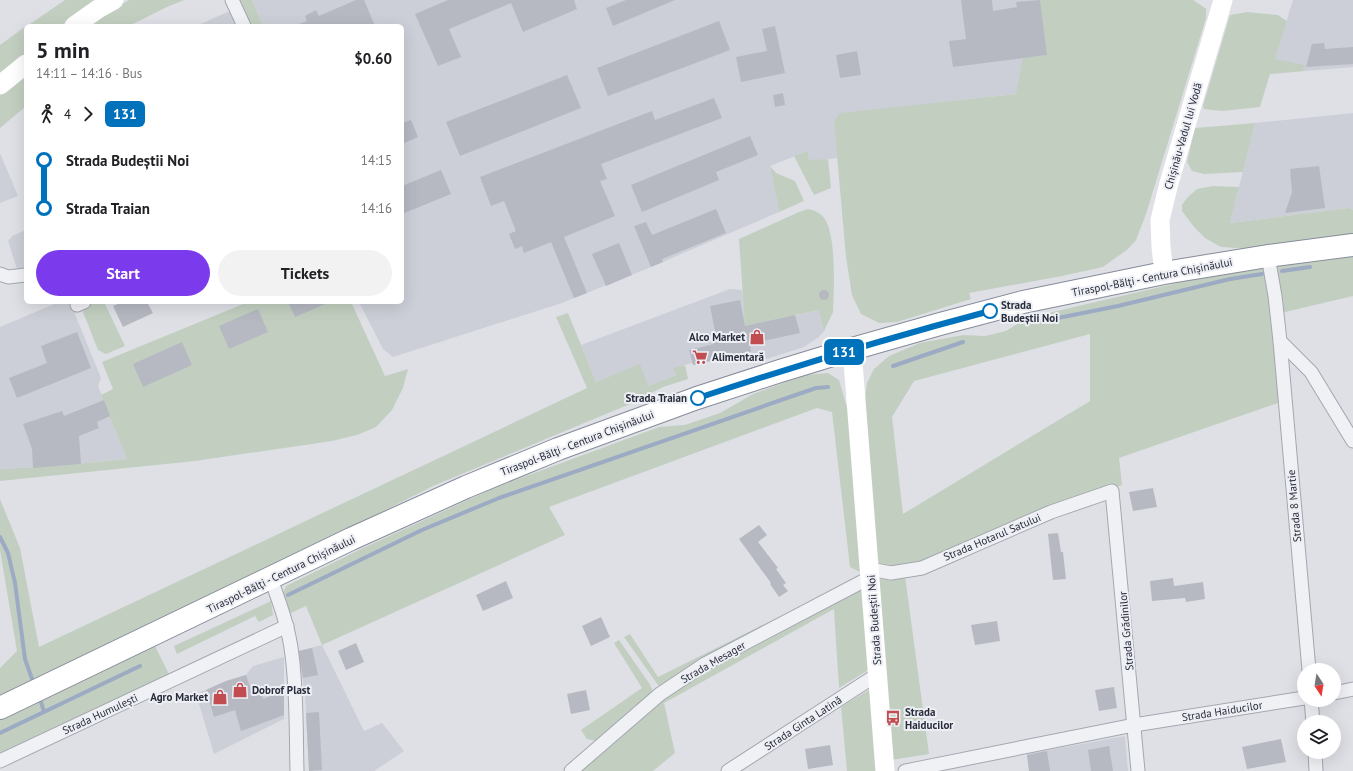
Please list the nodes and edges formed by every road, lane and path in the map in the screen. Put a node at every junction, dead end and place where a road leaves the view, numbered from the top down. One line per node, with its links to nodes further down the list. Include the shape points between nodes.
1 (114, 0): 4 (street)
2 (232, 0): 5 (street)
3 (1223, 0): 11 (street, Chișinău-Vadul lui Vodă, via 1160,220)
4 (77, 24)
5 (243, 24)
6 (24, 66): 7 (street)
7 (0, 85)
8 (1353, 245): 9 (highway, Tiraspol-Bălţi - Centura Chișinăului)
9 (1268, 256): 11 (highway, Tiraspol-Bălţi - Centura Chișinăului); 13 (street, Strada 8 Martie)
10 (0, 274): 12 (street, via 8,277)
11 (1164, 274): 14 (highway, Tiraspol-Bălţi - Centura Chișinăului, via 1023,302)
12 (24, 275)
13 (1280, 341): 15 (street, via 1312,372); 20 (street, Strada 8 Martie)
14 (852, 349): 17 (street, Strada Budeștii Noi); 18 (highway, Tiraspol-Bălţi - Centura Chișinăului, via 697,398 558,449 351,539)
15 (1353, 441)
16 (1112, 491): 17 (street, Strada Hotarul Satului, via 1051,512 922,568 891,573); 26 (street, Strada Grădinilor)
17 (870, 573): 21 (street, Strada Budeștii Noi); 30 (street, Strada Mesager, via 705,664 660,694)
18 (271, 579): 19 (street); 25 (highway, Tiraspol-Bălţi - Centura Chișinăului)
19 (287, 626): 28 (street, Strada Humulești); 29 (street, via 295,686)
20 (1308, 663)
21 (878, 674): 31 (street, Strada Ginta Latină); 32 (street, Strada Budeștii Noi)
22 (1353, 689): 23 (street)
23 (1341, 692)
24 (1297, 699): 26 (street, Strada Haiducilor)
25 (0, 708)
26 (1134, 725): 33 (street, Strada Haiducilor); 34 (street, Strada Grădinilor)
27 (1315, 759): 35 (street)
28 (0, 761)
29 (297, 771)
30 (571, 771)
31 (728, 771)
32 (885, 771)
33 (905, 771)
34 (1138, 771)
35 (1316, 771)

